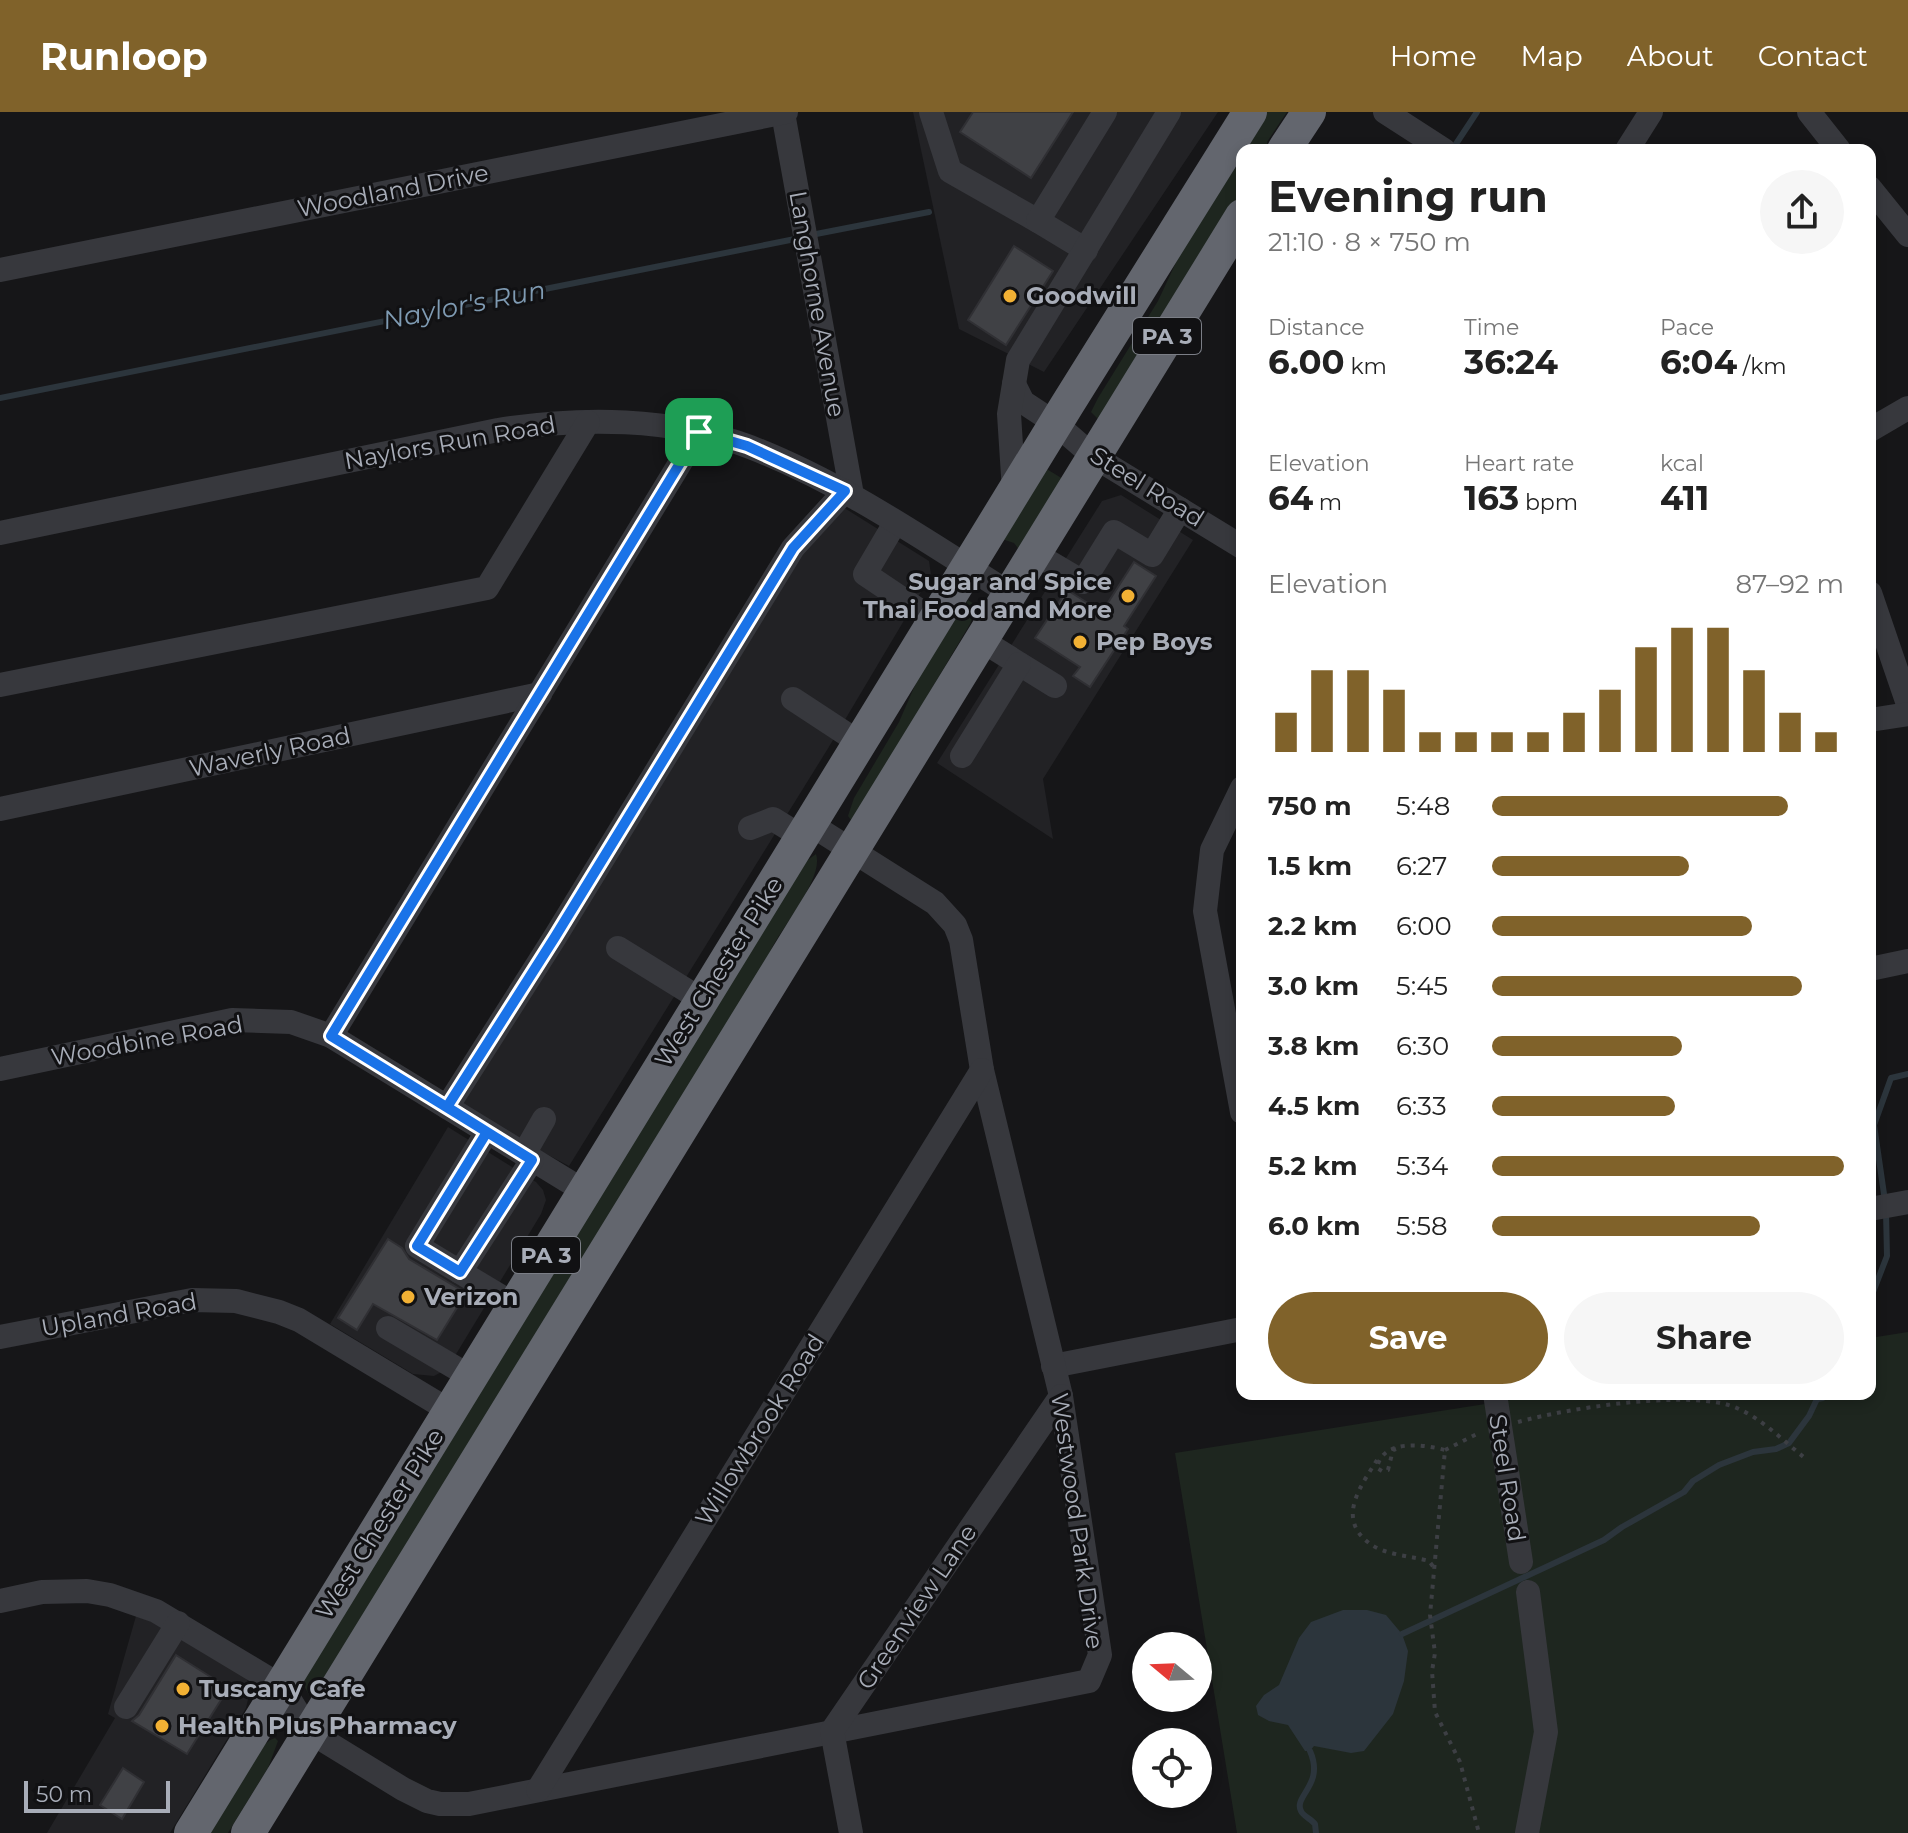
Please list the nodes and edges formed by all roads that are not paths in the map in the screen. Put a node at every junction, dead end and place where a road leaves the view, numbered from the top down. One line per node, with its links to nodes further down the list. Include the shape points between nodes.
1 (784, 112): 19 (street, Woodland Drive); 28 (street, Langhorne Avenue)
2 (931, 112): 15 (street, via 950,171)
3 (1105, 112): 15 (street)
4 (1169, 112): 18 (street)
5 (1250, 112): 23 (highway, West Chester Pike / PA 3)
6 (1309, 112): 10 (highway)
7 (1385, 112): 11 (street)
8 (1651, 112): 12 (street)
9 (1809, 112): 13 (street)
10 (1288, 144)
11 (1435, 144)
12 (1631, 144)
13 (1834, 144)
14 (1876, 195): 17 (street)
15 (1038, 221): 18 (street)
16 (1236, 226): 26 (highway, West Chester Pike / PA 3)
17 (1908, 235)
18 (1086, 250): 20 (street, via 1022,352)
19 (0, 270)
20 (1014, 384): 23 (street, Steel Road, via 1023,402); 27 (street, via 1009,414)
21 (1908, 408): 24 (street)
22 (588, 422): 25 (street, Naylors Run Road); 31 (street, Naylors Run Road, via 498,430); 40 (street, via 487,588)
23 (1055, 423): 26 (street, Steel Road); 27 (highway, West Chester Pike / PA 3)
24 (1876, 427)
25 (699, 432): 28 (street, Naylors Run Road, via 747,446); 42 (street)
26 (1093, 456): 29 (street, Steel Road); 33 (highway, West Chester Pike / PA 3)
27 (1014, 491): 34 (highway, West Chester Pike / PA 3)
28 (848, 493): 30 (street, Naylors Run Road); 62 (street, via 793,548)
29 (1180, 509): 32 (street, Steel Road); 33 (street, via 1152,555 1114,532 1083,582)
30 (895, 523): 34 (street, Naylors Run Road); 37 (street, via 865,574)
31 (0, 533)
32 (1236, 543)
33 (1034, 553): 35 (highway, West Chester Pike / PA 3)
34 (968, 567): 35 (street, Naylors Run Road); 37 (highway, West Chester Pike / PA 3)
35 (1009, 593): 38 (highway, West Chester Pike / PA 3)
36 (1876, 611): 44 (street)
37 (935, 621): 47 (highway, West Chester Pike / PA 3)
38 (981, 640): 39 (street); 53 (highway, West Chester Pike / PA 3)
39 (1019, 664): 41 (street); 48 (street)
40 (0, 685)
41 (1055, 686)
42 (540, 694): 50 (street, Waverly Road); 58 (street)
43 (793, 699): 47 (street)
44 (1908, 704)
45 (1908, 714): 46 (street)
46 (1876, 719)
47 (860, 743): 52 (highway, West Chester Pike / PA 3)
48 (962, 756)
49 (1236, 800): 61 (street, via 1212,850 1205,911)
50 (0, 809)
51 (750, 828): 52 (street, Westwood Park Drive, via 773,819)
52 (806, 831): 53 (street, Westwood Park Drive); 57 (highway, West Chester Pike / PA 3)
53 (851, 850): 60 (street, Westwood Park Drive, via 935,903 955,925); 86 (highway, West Chester Pike / PA 3)
54 (618, 948): 57 (street)
55 (1908, 961): 56 (street)
56 (1876, 968)
57 (702, 1000): 66 (highway, West Chester Pike / PA 3)
58 (331, 1036): 59 (street, Woodbine Road, via 291,1022 232,1020); 62 (street, Woodbine Road)
59 (0, 1069)
60 (982, 1070): 74 (street, Westwood Park Drive); 87 (street, Willowbrook Road)
61 (1236, 1079)
62 (447, 1107): 64 (street, Woodbine Road)
63 (544, 1119): 65 (street)
64 (487, 1132): 65 (street, Woodbine Road); 69 (street, via 417,1246)
65 (528, 1157): 66 (street, Woodbine Road); 69 (street)
66 (584, 1191): 70 (highway, West Chester Pike / PA 3)
67 (1907, 1203): 68 (street)
68 (1876, 1208)
69 (460, 1272): 70 (street)
70 (515, 1305): 75 (highway, West Chester Pike / PA 3)
71 (388, 1328): 75 (street)
72 (1236, 1330): 74 (street)
73 (0, 1337): 78 (street, Upland Road, via 170,1302 236,1301 299,1320)
74 (1053, 1366): 76 (street, Westwood Park Drive)
75 (471, 1377): 78 (highway, West Chester Pike / PA 3)
76 (1061, 1396): 85 (street, Greenview Lane); 85 (street, Westwood Park Drive, via 1100,1655 1089,1681)
77 (1496, 1400): 79 (street, Steel Road)
78 (450, 1411): 83 (highway, West Chester Pike / PA 3)
79 (1521, 1562)
80 (1528, 1592): 91 (street, via 1546,1732)
81 (0, 1601): 82 (street, via 42,1592 87,1591 134,1602)
82 (178, 1623): 83 (street); 84 (street)
83 (281, 1686): 86 (street, Westwood Park Drive); 88 (highway, West Chester Pike / PA 3)
84 (126, 1707)
85 (832, 1731): 87 (street, Westwood Park Drive); 90 (street)
86 (310, 1732): 87 (street, Westwood Park Drive, via 427,1801 469,1804); 89 (highway, West Chester Pike / PA 3)
87 (538, 1790)
88 (191, 1833)
89 (248, 1833)
90 (851, 1833)
91 (1527, 1833)

